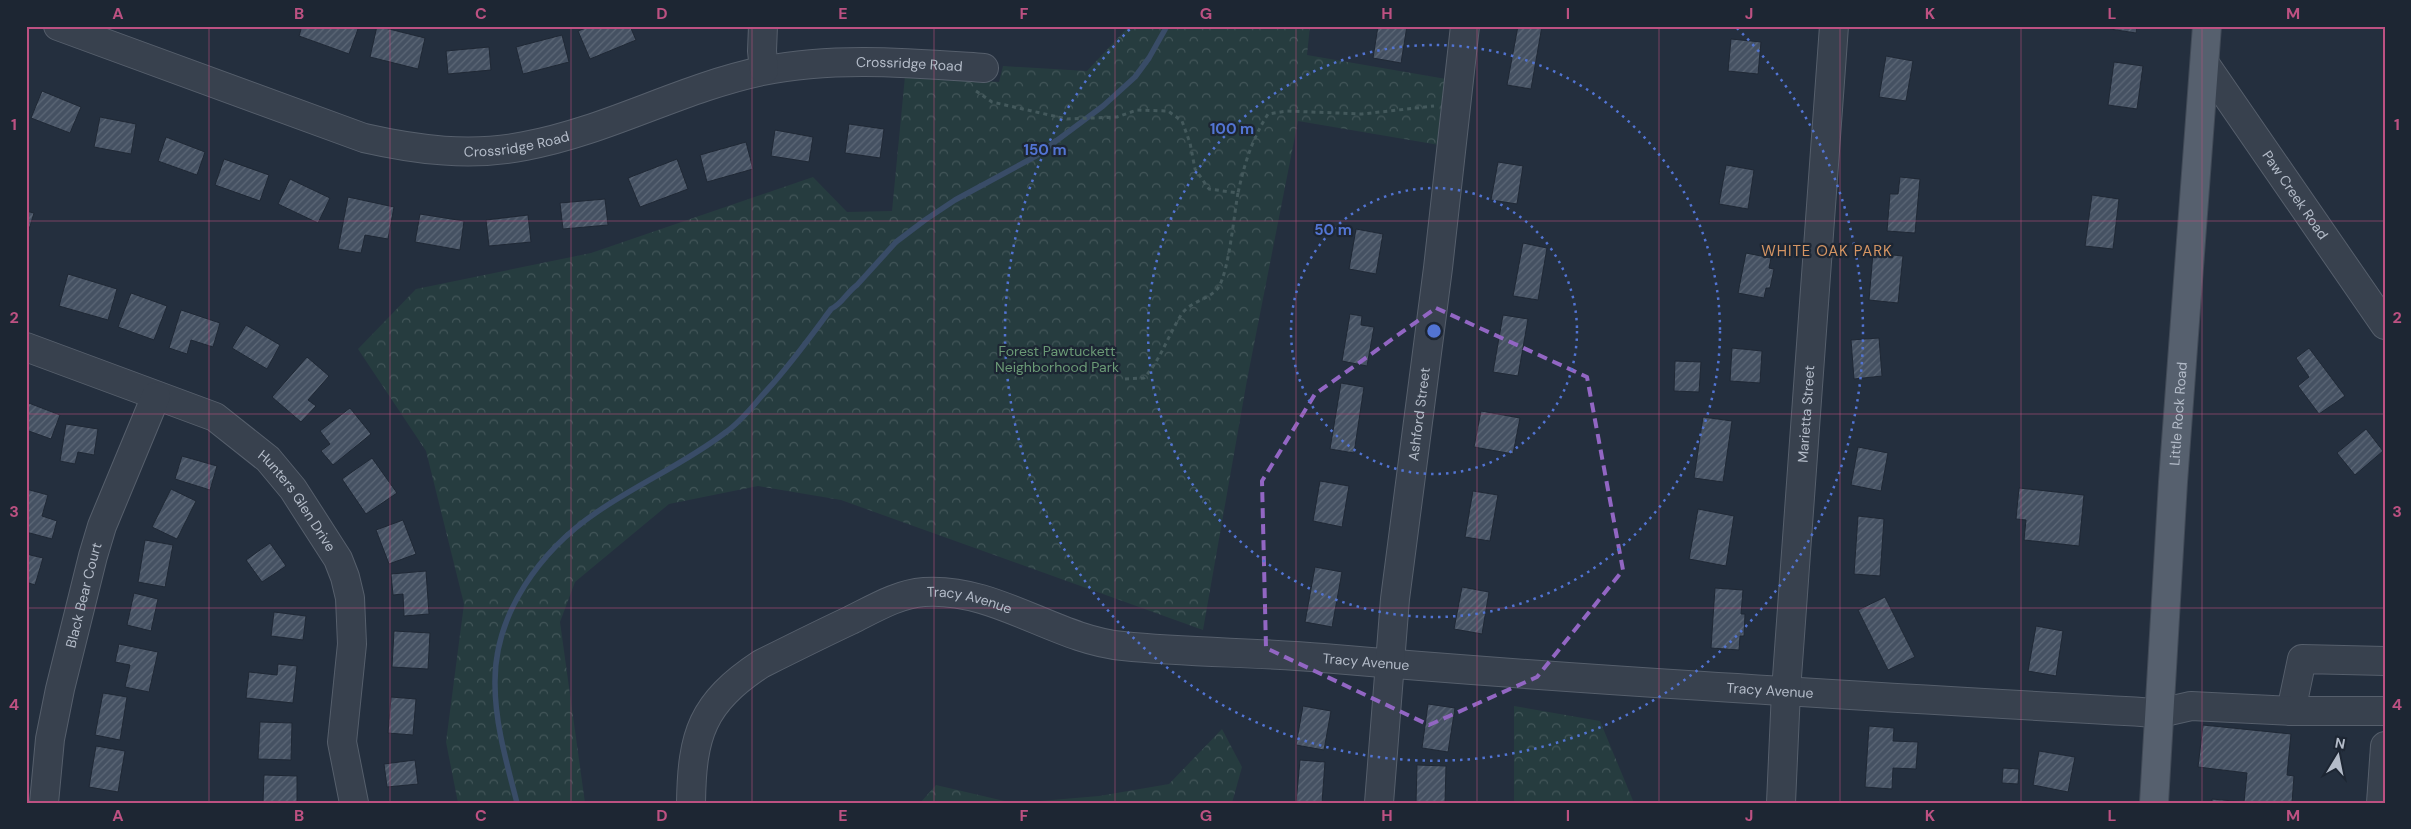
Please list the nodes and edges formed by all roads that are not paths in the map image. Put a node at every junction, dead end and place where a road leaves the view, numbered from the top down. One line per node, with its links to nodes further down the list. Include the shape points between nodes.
1 (58, 26): 8 (street, Crossridge Road, via 364,138 442,152 500,150 558,139 686,93)
2 (763, 26): 8 (street)
3 (1465, 26): 13 (street, Ashford Street)
4 (1834, 26): 14 (street, Marietta Street)
5 (2207, 26): 6 (main road, Little Rock Road)
6 (2205, 64): 9 (street, Paw Creek Road); 17 (main road, Little Rock Road, via 2173,482)
7 (984, 68): 8 (street, Crossridge Road, via 844,62)
8 (764, 70)
9 (2385, 325)
10 (26, 346): 11 (street, Hunters Glen Drive)
11 (156, 396): 19 (street, Black Bear Court, via 102,526 93,556 60,688 50,739); 20 (street, Hunters Glen Drive, via 215,417 268,459 293,489 338,559 345,577 352,618 342,742)
12 (2385, 661): 16 (street, via 2302,659)
13 (1389, 664): 14 (street, Tracy Avenue); 21 (street, Tracy Avenue, via 1120,646 977,597 941,592 910,594 897,597 761,664 720,695 700,732 694,755); 22 (street, Ashford Street)
14 (1786, 691): 17 (street, Tracy Avenue); 23 (street, Marietta Street)
15 (2385, 710): 16 (street, Tracy Avenue)
16 (2290, 711): 17 (street, Tracy Avenue, via 2190,706)
17 (2160, 713): 24 (main road, Little Rock Road)
18 (2385, 746): 25 (street)
19 (44, 803)
20 (354, 803)
21 (691, 803)
22 (1379, 803)
23 (1781, 803)
24 (2154, 803)
25 (2381, 803)

